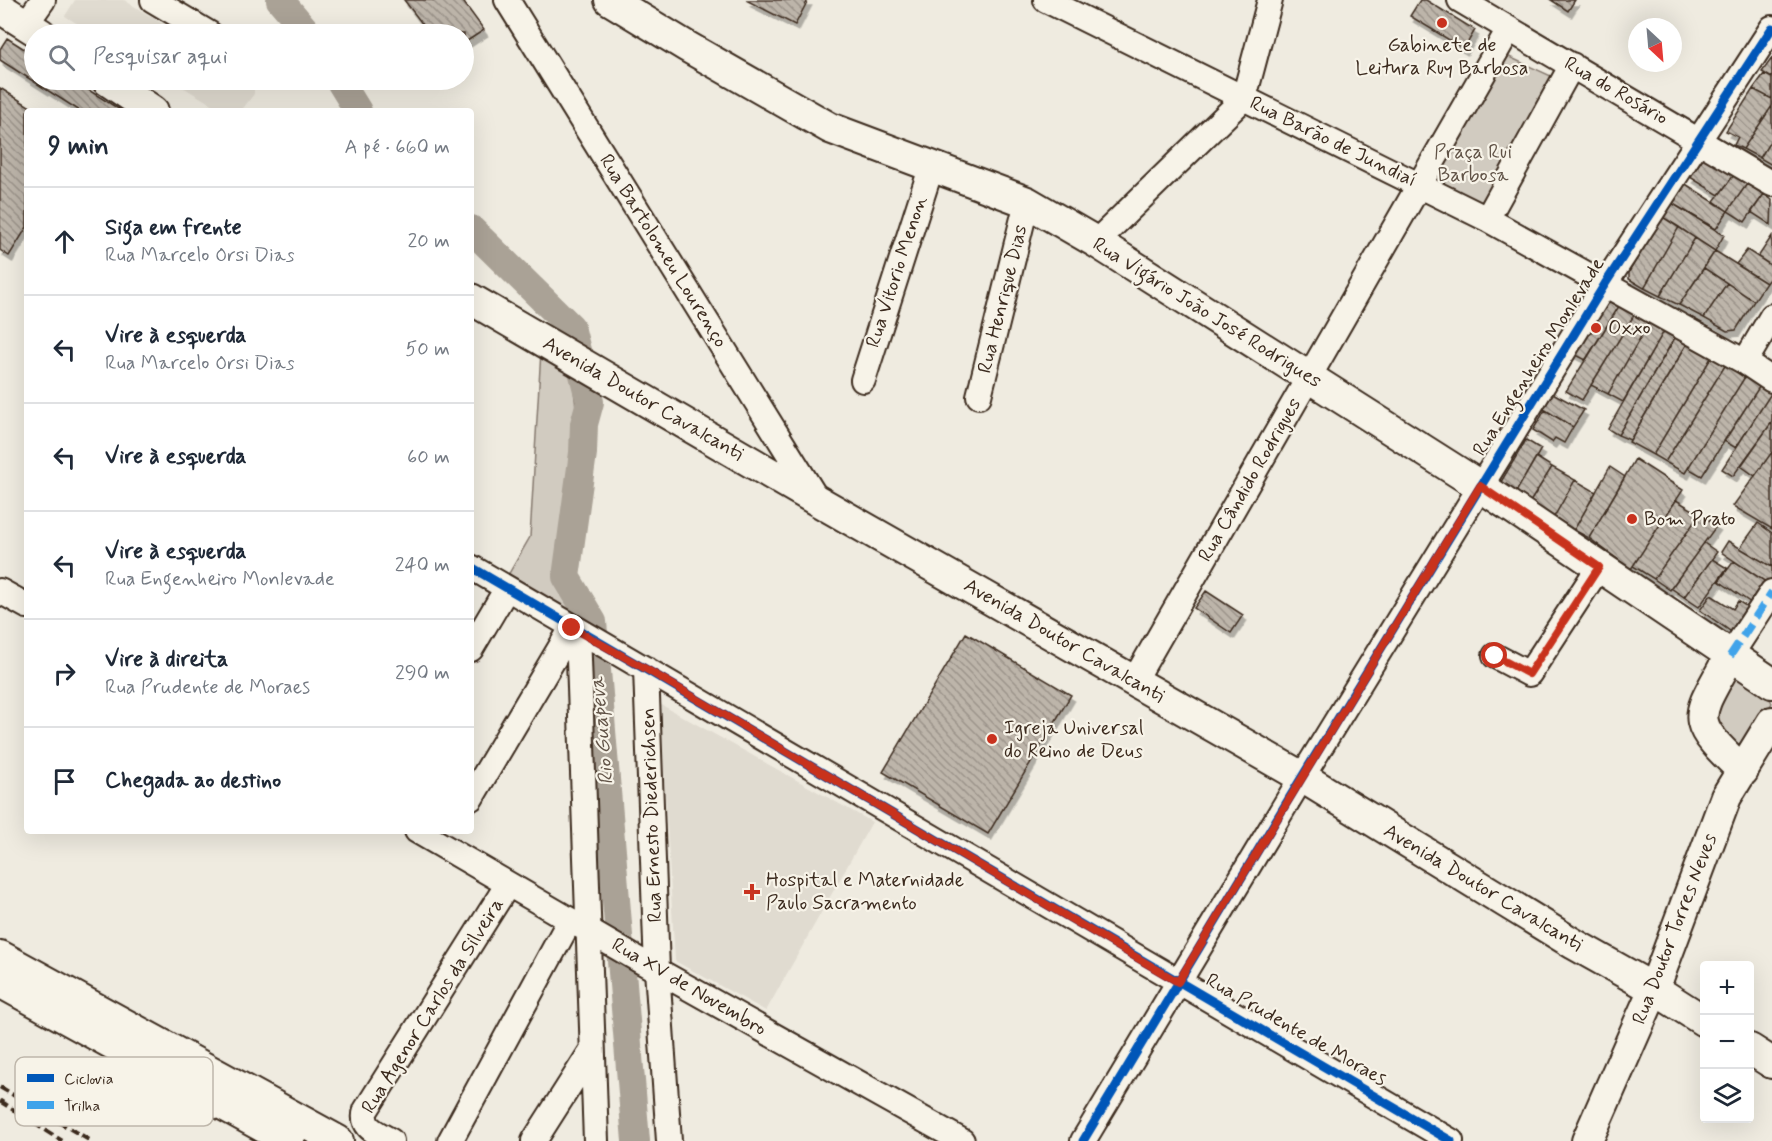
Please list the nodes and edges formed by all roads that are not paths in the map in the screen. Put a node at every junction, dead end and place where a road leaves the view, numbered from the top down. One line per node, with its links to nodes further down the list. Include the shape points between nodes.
1 (43, 0): 10 (street)
2 (153, 0): 11 (street)
3 (507, 0): 34 (street, Rua Bartolomeu Lourenço)
4 (610, 0): 19 (main road, Rua Vigário João José Rodrigues, via 830,128)
5 (1046, 0): 16 (street, Rua Barão de Jundiaí)
6 (1270, 0): 16 (street)
7 (1460, 0): 13 (street, Rua do Rosário)
8 (0, 8): 9 (main road)
9 (25, 24)
10 (35, 24)
11 (193, 24)
12 (1772, 28): 18 (street, Rua Engenheiro Monlevade)
13 (1509, 29): 14 (street, Rua do Rosário); 21 (street, Rua Cândido Rodrigues)
14 (1572, 65): 18 (street, Rua do Rosário); 23 (street)
15 (122, 90): 17 (main road)
16 (1244, 98): 21 (street, Rua Barão de Jundiaí); 24 (street)
17 (149, 108)
18 (1698, 139): 20 (street, Rua do Rosário); 25 (street, Rua Engenheiro Monlevade)
19 (932, 165): 22 (main road, Rua Vigário João José Rodrigues); 30 (street, Rua Vitorio Menon)
20 (1772, 184)
21 (1419, 185): 23 (street, Rua Barão de Jundiaí); 29 (street, Rua Cândido Rodrigues)
22 (1027, 202): 24 (main road, Rua Vigário João José Rodrigues); 32 (street, Rua Henrique Dias)
23 (1487, 219): 25 (street, Rua Barão de Jundiaí)
24 (1096, 242): 29 (main road, Rua Vigário João José Rodrigues)
25 (1605, 284): 28 (street, Rua Barão de Jundiaí); 33 (street, Rua Engenheiro Monlevade)
26 (474, 307): 34 (main road, Avenida Doutor Cavalcanti, via 562,351)
27 (1772, 316): 28 (street)
28 (1745, 362): 31 (street, Rua Barão de Jundiaí)
29 (1309, 377): 33 (main road, Rua Vigário João José Rodrigues); 46 (street, Rua Cândido Rodrigues)
30 (863, 380)
31 (1772, 380)
32 (979, 396)
33 (1480, 486): 35 (main road, Rua Vigário João José Rodrigues); 50 (street, Rua Engenheiro Monlevade)
34 (818, 501): 46 (main road, Avenida Doutor Cavalcanti)
35 (1599, 567): 43 (street, via 1529,674); 44 (main road, Rua Vigário João José Rodrigues)
36 (474, 569): 37 (street, Rua Prudente de Moraes)
37 (507, 588): 41 (street, Rua Prudente de Moraes); 42 (street)
38 (0, 591): 40 (street)
39 (1772, 592): 44 (street)
40 (24, 604)
41 (580, 632): 45 (street, Rua Prudente de Moraes); 51 (street); 55 (street)
42 (474, 644)
43 (1495, 656)
44 (1730, 656): 47 (main road, Rua Vigário João José Rodrigues); 49 (main road, via 1704,704 1702,726)
45 (638, 664): 57 (street, Rua Ernesto Diederichsen); 59 (street, Rua Prudente de Moraes)
46 (1134, 681): 50 (main road, Avenida Doutor Cavalcanti)
47 (1772, 683)
48 (1772, 722): 49 (main road, Rua Doutor Torres Neves)
49 (1743, 771): 60 (main road, Rua Doutor Torres Neves, via 1726,797)
50 (1302, 777): 59 (street, Rua Engenheiro Monlevade); 60 (main road, Avenida Doutor Cavalcanti)
51 (474, 793)
52 (430, 834): 53 (street, Rua XV de Novembro)
53 (447, 838): 54 (street, Rua XV de Novembro)
54 (508, 884): 55 (street, Rua XV de Novembro); 71 (street, Rua Agenor Carlos da Silveira, via 366,1110 363,1118 370,1129)
55 (587, 929): 57 (street, Rua XV de Novembro); 62 (street); 72 (street)
56 (0, 956): 65 (main road)
57 (651, 966): 75 (street, Rua Ernesto Diederichsen); 76 (street, Rua XV de Novembro)
58 (0, 982): 64 (main road)
59 (1178, 982): 77 (street, Rua Engenheiro Monlevade); 78 (street, Rua Prudente de Moraes)
60 (1654, 989): 61 (main road, Avenida Doutor Cavalcanti); 79 (main road, Rua Doutor Torres Neves)
61 (1700, 1018)
62 (592, 1050): 73 (street); 74 (street)
63 (1754, 1052): 66 (main road)
64 (136, 1057)
65 (185, 1057)
66 (1772, 1063)
67 (213, 1073): 70 (main road)
68 (213, 1099): 69 (main road)
69 (289, 1141)
70 (338, 1141)
71 (391, 1141)
72 (450, 1141)
73 (534, 1141)
74 (596, 1141)
75 (669, 1141)
76 (962, 1141)
77 (1083, 1141)
78 (1451, 1141)
79 (1587, 1141)

